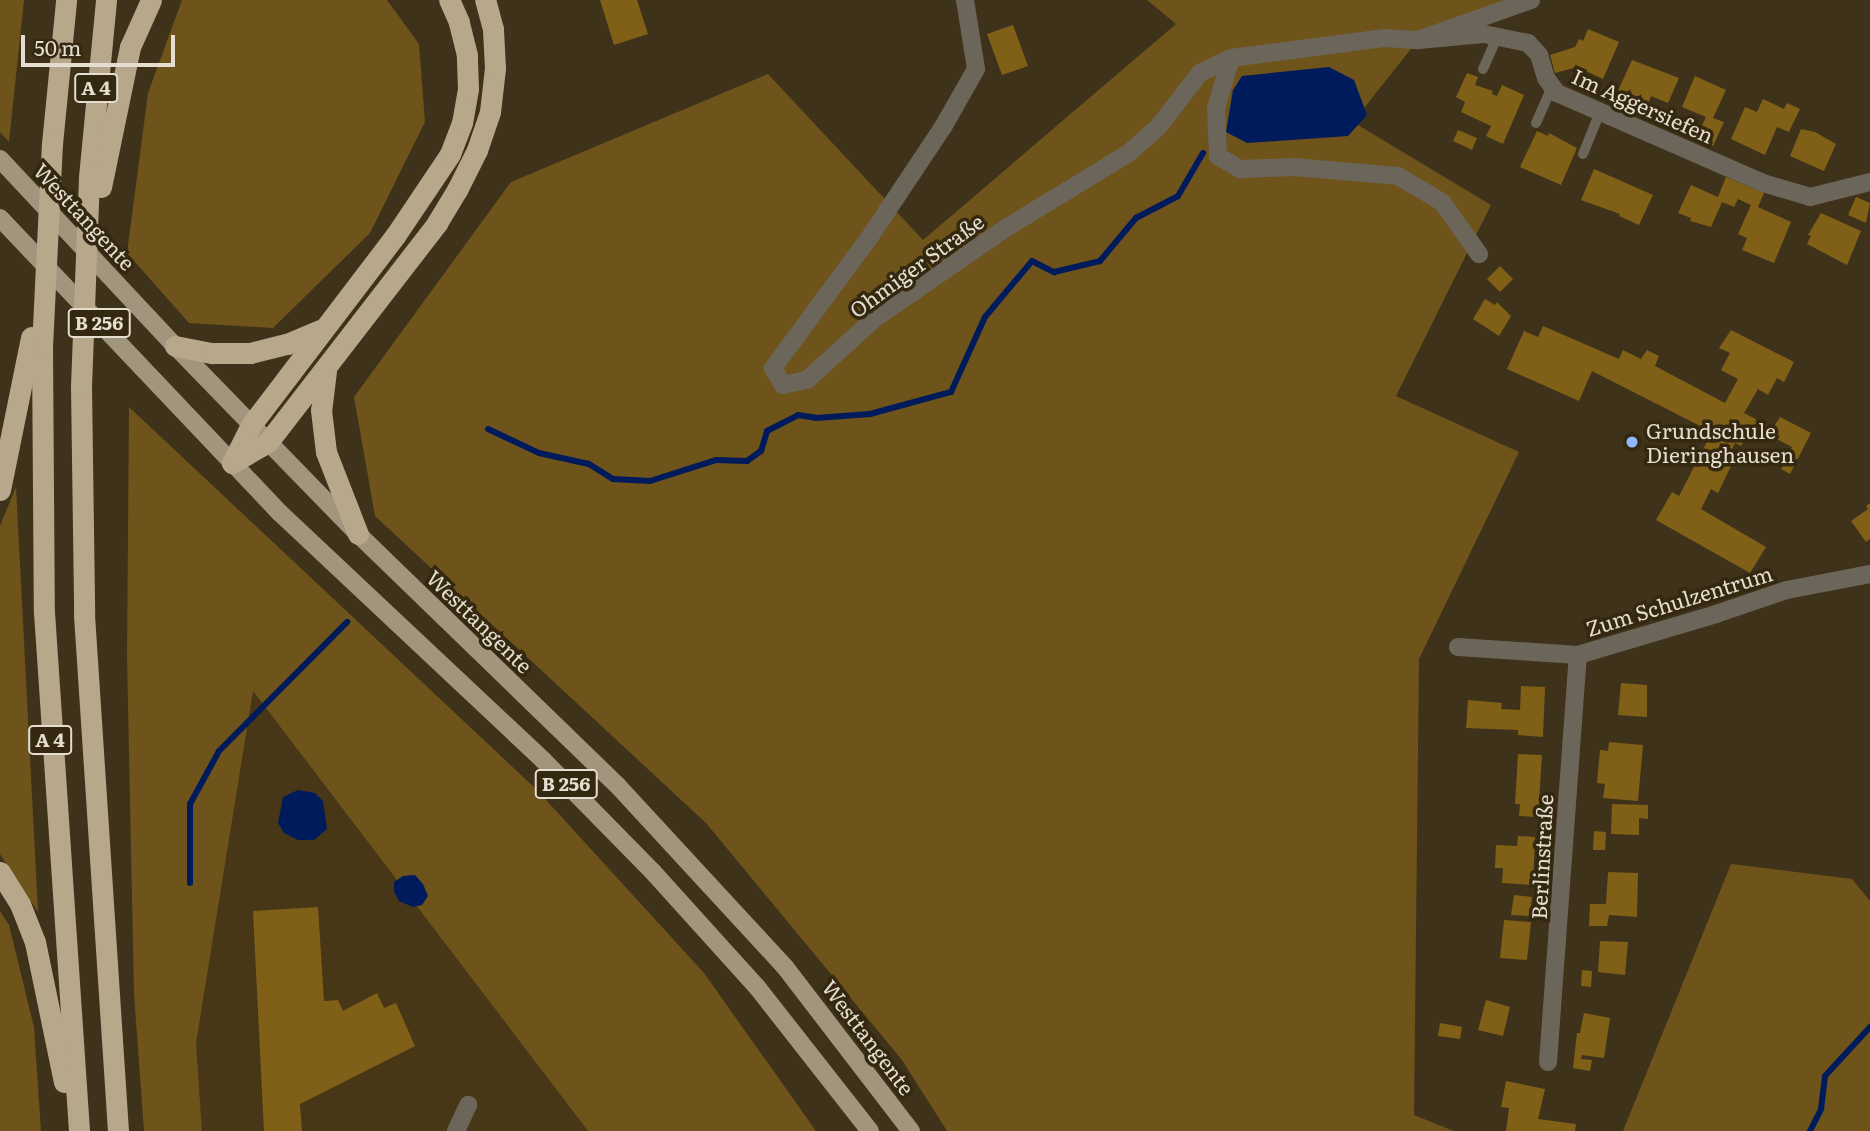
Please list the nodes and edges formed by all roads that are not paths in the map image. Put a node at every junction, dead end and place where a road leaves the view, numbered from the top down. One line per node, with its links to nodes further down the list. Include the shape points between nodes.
1 (66, 0): 22 (highway, A 4, bridge)
2 (106, 0): 17 (highway, A 4)
3 (151, 0): 17 (highway, via 130,47)
4 (449, 0): 21 (highway, via 467,55 468,89 458,133 434,182)
5 (485, 0): 24 (highway, via 493,29 495,68 490,112 477,150 437,223)
6 (965, 0): 10 (street, Ohmiger Straße, via 976,69 869,238 773,368 783,385 807,380 874,319 1006,228 1129,153 1159,126 1200,73)
7 (1531, 0): 9 (street, Ohmiger Straße)
8 (1497, 37): 9 (street, Im Aggersiefen); 11 (lane); 12 (street, Im Aggersiefen, via 1528,43 1539,55)
9 (1418, 40): 10 (street, Ohmiger Straße, via 1387,38)
10 (1231, 58): 20 (street, via 1216,108 1218,156 1240,169 1294,167 1398,176 1442,202)
11 (1483, 69)
12 (1552, 87): 13 (street, Im Aggersiefen); 14 (lane)
13 (1600, 112): 15 (lane); 18 (street, Im Aggersiefen, via 1763,183 1810,197)
14 (1536, 123)
15 (1583, 154)
16 (0, 159): 23 (main road, Westtangente / B 256)
17 (95, 182): 38 (highway, A 4, bridge, via 83,268 80,386 84,615)
18 (1870, 182)
19 (0, 218): 27 (main road, B 256)
20 (1479, 254)
21 (322, 329): 23 (highway, via 250,353 212,353); 25 (highway)
22 (36, 342): 28 (highway); 37 (highway, A 4, via 44,612)
23 (175, 346): 25 (main road, Westtangente / B 256)
24 (326, 369): 26 (highway); 29 (highway, via 321,410 326,452)
25 (251, 425): 26 (main road, Westtangente / B 256); 27 (highway)
26 (268, 442): 27 (highway); 29 (main road, Westtangente / B 256)
27 (232, 463): 40 (main road, B 256, via 653,872 757,988)
28 (0, 490)
29 (358, 534): 41 (main road, Westtangente / B 256, via 618,786 785,967)
30 (1870, 574): 32 (street, Zum Schulzentrum, via 1787,590)
31 (1458, 647): 32 (street, Zum Schulzentrum)
32 (1578, 655): 34 (street, Berlinstraße)
33 (0, 872): 36 (highway, via 20,904 35,942)
34 (1548, 1062)
35 (468, 1105): 39 (street)
36 (74, 1131)
37 (79, 1131)
38 (118, 1131)
39 (456, 1131)
40 (870, 1131)
41 (911, 1131)

